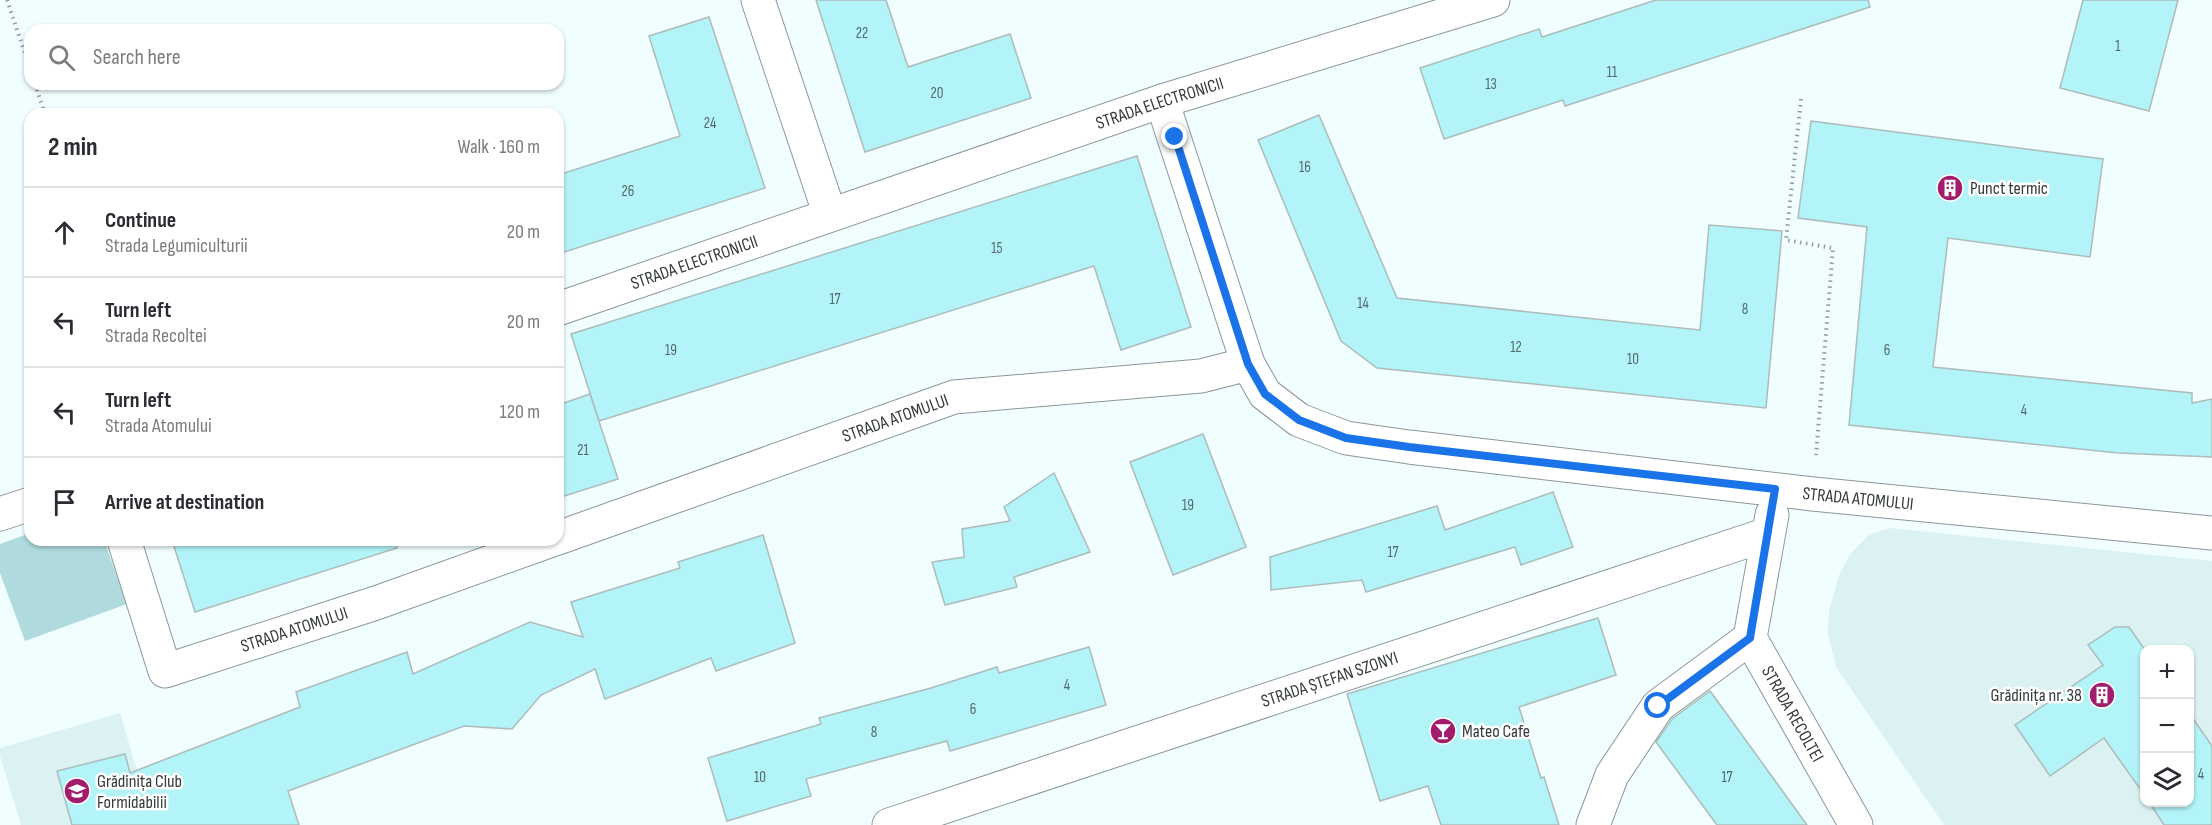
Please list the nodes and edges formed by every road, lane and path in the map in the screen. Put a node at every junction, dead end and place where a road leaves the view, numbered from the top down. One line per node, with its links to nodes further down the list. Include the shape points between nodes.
1 (8, 0): 4 (path)
2 (758, 0): 9 (street)
3 (1493, 0): 7 (street, STRADA ELECTRONICII)
4 (24, 49)
5 (37, 90): 8 (path)
6 (1801, 99): 13 (path, via 1786,240 1833,248)
7 (1162, 101): 9 (street, STRADA ELECTRONICII); 11 (street, STRADA ATOMULUI)
8 (43, 108)
9 (830, 215): 10 (street, STRADA ELECTRONICII)
10 (564, 307)
11 (1248, 364): 12 (street, STRADA ATOMULUI, via 1265,394 1299,420 1346,438); 18 (street, STRADA ATOMULUI, via 1201,376 954,397)
12 (1775, 489): 13 (street, STRADA ATOMULUI); 17 (street)
13 (1813, 494): 16 (street, STRADA ATOMULUI)
14 (24, 506): 15 (street)
15 (0, 514)
16 (2212, 533)
17 (1768, 534): 21 (street); 22 (street, STRADA ȘTEFAN SZONYI)
18 (564, 536)
19 (126, 546): 20 (street, STRADA ATOMULUI, via 165,671 376,603)
20 (535, 546)
21 (1750, 638): 23 (street, via 1658,706 1612,775); 24 (street, STRADA RECOLTEI)
22 (889, 825)
23 (1593, 825)
24 (1856, 825)

